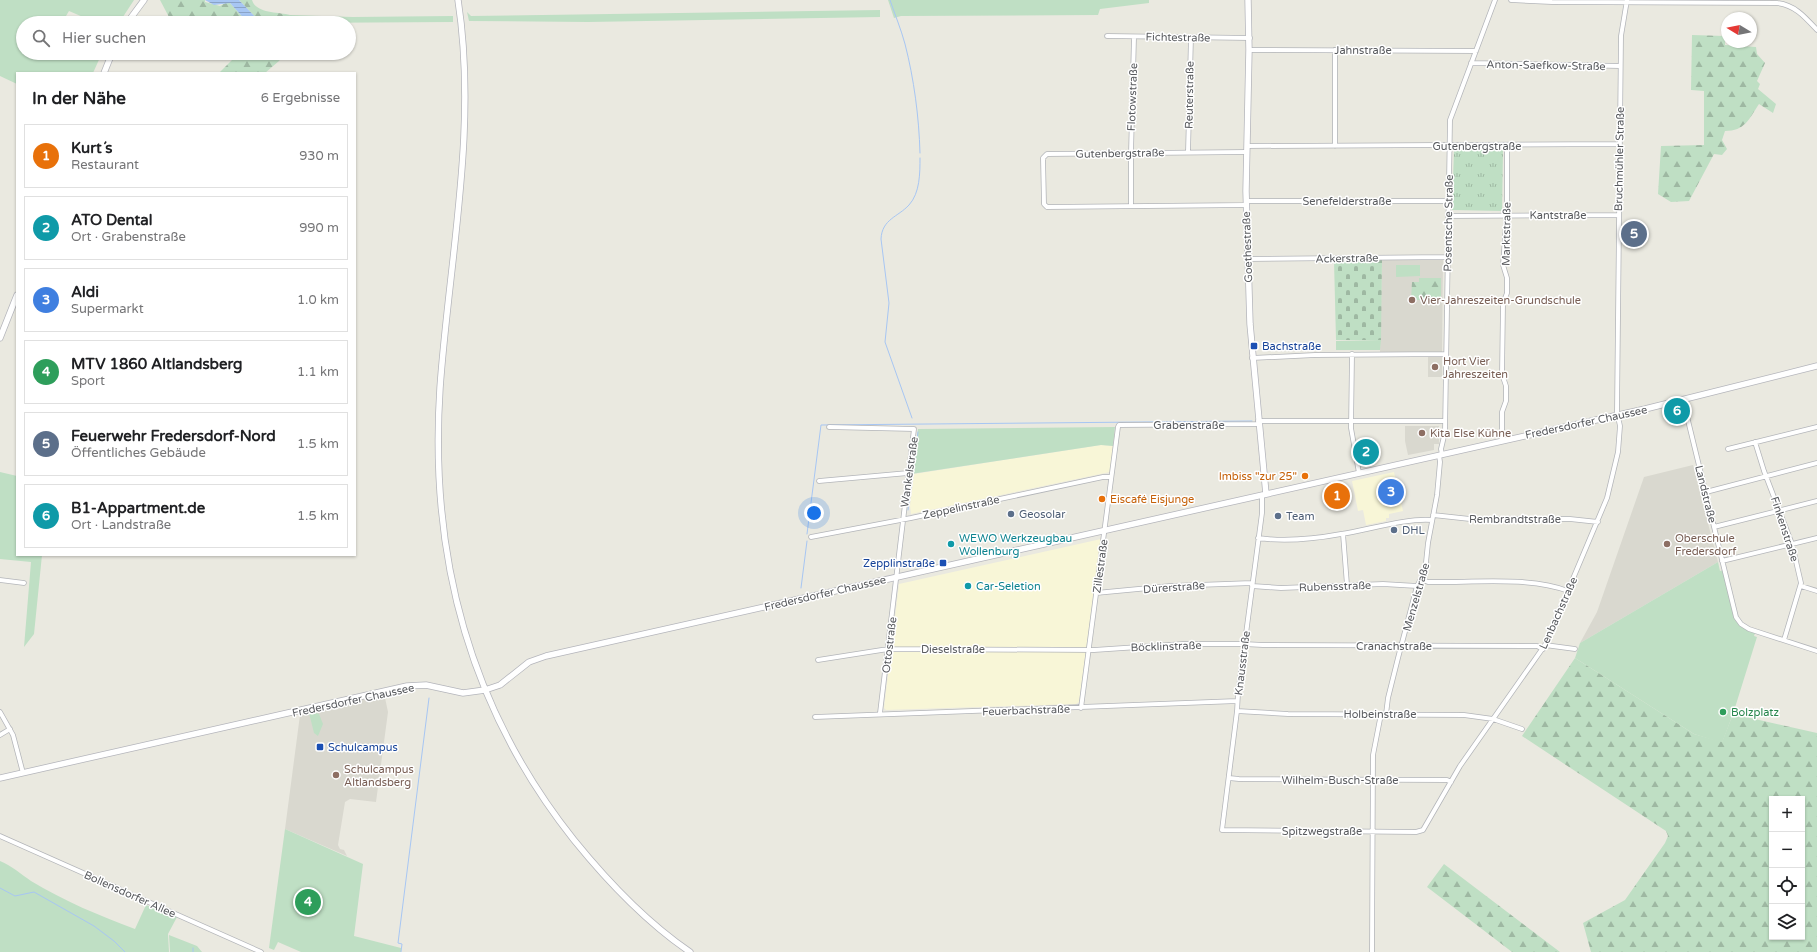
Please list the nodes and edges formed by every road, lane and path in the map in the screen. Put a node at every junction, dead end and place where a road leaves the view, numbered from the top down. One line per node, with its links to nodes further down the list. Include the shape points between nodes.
1 (144, 0): 8 (main road)
2 (458, 0): 97 (main road, via 463,32 465,90 463,160 440,388 438,471 440,512 457,608)
3 (1248, 0): 13 (main road, Goethestraße)
4 (1496, 0): 16 (street, Posentsche Straße)
5 (1511, 0): 6 (street)
6 (1627, 1): 7 (street); 19 (street, Bruchmühler Straße, via 1620,36)
7 (1777, 1): 9 (street, via 1797,10)
8 (132, 16)
9 (1817, 30)
10 (1106, 36): 11 (street, Fichtestraße)
11 (1134, 37): 12 (street, Fichtestraße); 27 (street, Flotowstraße)
12 (1191, 37): 13 (street, Fichtestraße); 26 (street, Reuterstraße)
13 (1250, 38): 14 (main road, Goethestraße)
14 (1250, 50): 15 (street, Jahnstraße); 25 (main road, Goethestraße)
15 (1335, 50): 16 (street, Jahnstraße); 22 (street)
16 (1476, 51): 18 (street, Posentsche Straße)
17 (109, 60): 20 (main road)
18 (1471, 63): 19 (street, Anton-Saefkow-Straße); 23 (street, Posentsche Straße, via 1450,120)
19 (1620, 66): 21 (street, Bruchmühler Straße)
20 (104, 72)
21 (1619, 144): 24 (street, Gutenbergstraße); 33 (street, Bruchmühler Straße)
22 (1335, 146): 23 (street, Gutenbergstraße); 25 (street, Gutenbergstraße)
23 (1449, 146): 24 (street, Gutenbergstraße); 28 (street, Posentsche Straße)
24 (1507, 146): 32 (street, Marktstraße)
25 (1247, 149): 26 (street, Gutenbergstraße); 29 (main road, Goethestraße)
26 (1188, 152): 27 (street, Gutenbergstraße)
27 (1131, 153): 30 (street, Gutenbergstraße, via 1044,155); 31 (street, Flotowstraße)
28 (1448, 200): 29 (street, Senefelderstraße); 34 (street, Posentsche Straße)
29 (1246, 203): 31 (street, Senefelderstraße); 36 (main road, Goethestraße)
30 (1045, 206): 31 (street, Senefelderstraße)
31 (1131, 206)
32 (1507, 215): 33 (street, Kantstraße); 34 (street, Kantstraße); 51 (street, Marktstraße, via 1504,265 1507,293 1503,304 1502,374 1506,386 1506,401 1502,412)
33 (1619, 215): 44 (street, Bruchmühler Straße)
34 (1448, 216): 35 (street, Posentsche Straße)
35 (1447, 257): 36 (street, Ackerstraße); 40 (street, Posentsche Straße)
36 (1247, 259): 41 (main road, Goethestraße)
37 (16, 298): 38 (main road)
38 (0, 338)
39 (1352, 354): 40 (street); 41 (street); 45 (street)
40 (1446, 354): 46 (street, Posentsche Straße)
41 (1252, 358): 47 (main road, Goethestraße)
42 (1817, 366): 43 (main road, Fredersdorfer Chaussee)
43 (1683, 400): 44 (main road, Fredersdorfer Chaussee); 61 (street, Landstraße)
44 (1617, 415): 51 (main road, Fredersdorfer Chaussee); 68 (street, Lenbachstraße, via 1620,438 1615,467)
45 (1351, 421): 46 (street, Grabenstraße); 47 (street, Grabenstraße); 57 (street)
46 (1445, 421): 54 (street, Posentsche Straße)
47 (1258, 423): 48 (street, Grabenstraße); 62 (main road, Goethestraße)
48 (1119, 425): 59 (street, Zillestraße)
49 (1817, 426): 52 (street)
50 (829, 427): 56 (street, Wankelstraße, via 914,429)
51 (1502, 441): 54 (main road, Fredersdorfer Chaussee)
52 (1755, 442): 53 (street); 58 (street, Finkenstraße)
53 (1728, 449)
54 (1440, 455): 57 (main road, Fredersdorfer Chaussee); 65 (street, Menzelstraße)
55 (1817, 463): 58 (street)
56 (908, 473): 60 (street); 66 (street, Wankelstraße)
57 (1359, 473): 62 (main road, Fredersdorfer Chaussee)
58 (1766, 476): 61 (street); 64 (street, Finkenstraße)
59 (1111, 477): 66 (street, Zeppelinstraße); 70 (street, Zillestraße)
60 (819, 481)
61 (1706, 492): 69 (street, Landstraße)
62 (1264, 494): 70 (main road, Fredersdorfer Chaussee); 73 (street, Knausstraße)
63 (1817, 501): 64 (street)
64 (1780, 510): 69 (street); 75 (street, Finkenstraße)
65 (1433, 515): 67 (street, Menzelstraße); 68 (street, Rembrandtstraße, via 1470,519 1570,519)
66 (904, 519): 72 (street, Zeppelinstraße); 77 (street, Wankelstraße)
67 (1432, 520): 71 (street, via 1383,525); 78 (street, Menzelstraße)
68 (1598, 522): 85 (street, Lenbachstraße)
69 (1714, 526): 76 (street, Landstraße)
70 (1105, 530): 77 (main road, Fredersdorfer Chaussee); 87 (street, Zillestraße)
71 (1343, 534): 73 (street, via 1304,539); 82 (street)
72 (811, 537)
73 (1258, 538): 81 (street, Knausstraße)
74 (1817, 538): 75 (street)
75 (1792, 544): 76 (street); 84 (street, Finkenstraße)
76 (1722, 561): 88 (street, Landstraße, via 1739,621 1749,629)
77 (896, 576): 92 (street, Ottostraße); 97 (main road, Fredersdorfer Chaussee, via 546,656 529,662 500,685)
78 (1421, 579): 83 (street, Menzelstraße); 85 (street, via 1428,582 1532,583)
79 (0, 580): 80 (street)
80 (24, 583)
81 (1252, 584): 82 (street, Rubensstraße, via 1281,588); 87 (street, Dürerstraße, via 1170,586); 89 (street, Knausstraße)
82 (1346, 585): 83 (street, Rubensstraße)
83 (1417, 586): 90 (street, Menzelstraße)
84 (1801, 586): 86 (street); 88 (street, Finkenstraße)
85 (1568, 591): 91 (street, Lenbachstraße)
86 (1817, 591)
87 (1096, 593): 93 (street, Zillestraße)
88 (1784, 640): 95 (street, Landstraße)
89 (1244, 644): 90 (street, Cranachstraße); 93 (street, Böcklinstraße); 98 (street, Knausstraße)
90 (1402, 646): 91 (street, Cranachstraße); 104 (street, Menzelstraße)
91 (1544, 647): 94 (street, Cranachstraße); 106 (street, Lenbachstraße)
92 (888, 649): 93 (street, Dieselstraße); 96 (street, Dieselstraße); 102 (street, Ottostraße)
93 (1088, 649): 99 (street, Zillestraße)
94 (1575, 649)
95 (1817, 651)
96 (818, 660)
97 (485, 690): 110 (main road, Fredersdorfer Chaussee, via 463,693 426,685 405,687); 120 (main road, via 525,770 558,820 609,881 644,915)
98 (1237, 701): 99 (street, Feuerbachstraße); 100 (street, Knausstraße)
99 (1081, 708): 102 (street, Feuerbachstraße)
100 (1237, 711): 103 (street, Holbeinstraße, via 1271,714); 112 (street, Knausstraße)
101 (0, 712): 107 (street)
102 (880, 713): 105 (street, Feuerbachstraße)
103 (1381, 714): 104 (street, Holbeinstraße); 113 (street, via 1373,750)
104 (1386, 714): 106 (street, Holbeinstraße, via 1464,715)
105 (816, 717)
106 (1493, 719): 108 (street, Holbeinstraße); 114 (street, Lenbachstraße)
107 (10, 729): 109 (street); 110 (street, via 16,742)
108 (1522, 729)
109 (0, 735)
110 (23, 773): 111 (main road, Fredersdorfer Chaussee)
111 (0, 778)
112 (1229, 778): 113 (street, Wilhelm-Busch-Straße); 115 (street, Knausstraße)
113 (1373, 779): 114 (street, Wilhelm-Busch-Straße); 117 (street)
114 (1451, 782): 116 (street, Lenbachstraße)
115 (1222, 830): 117 (street, Spitzwegstraße)
116 (1422, 830): 117 (street, Spitzwegstraße)
117 (1373, 831): 121 (street)
118 (0, 836): 119 (street, Bollensdorfer Allee)
119 (261, 952)
120 (690, 952)
121 (1372, 952)

